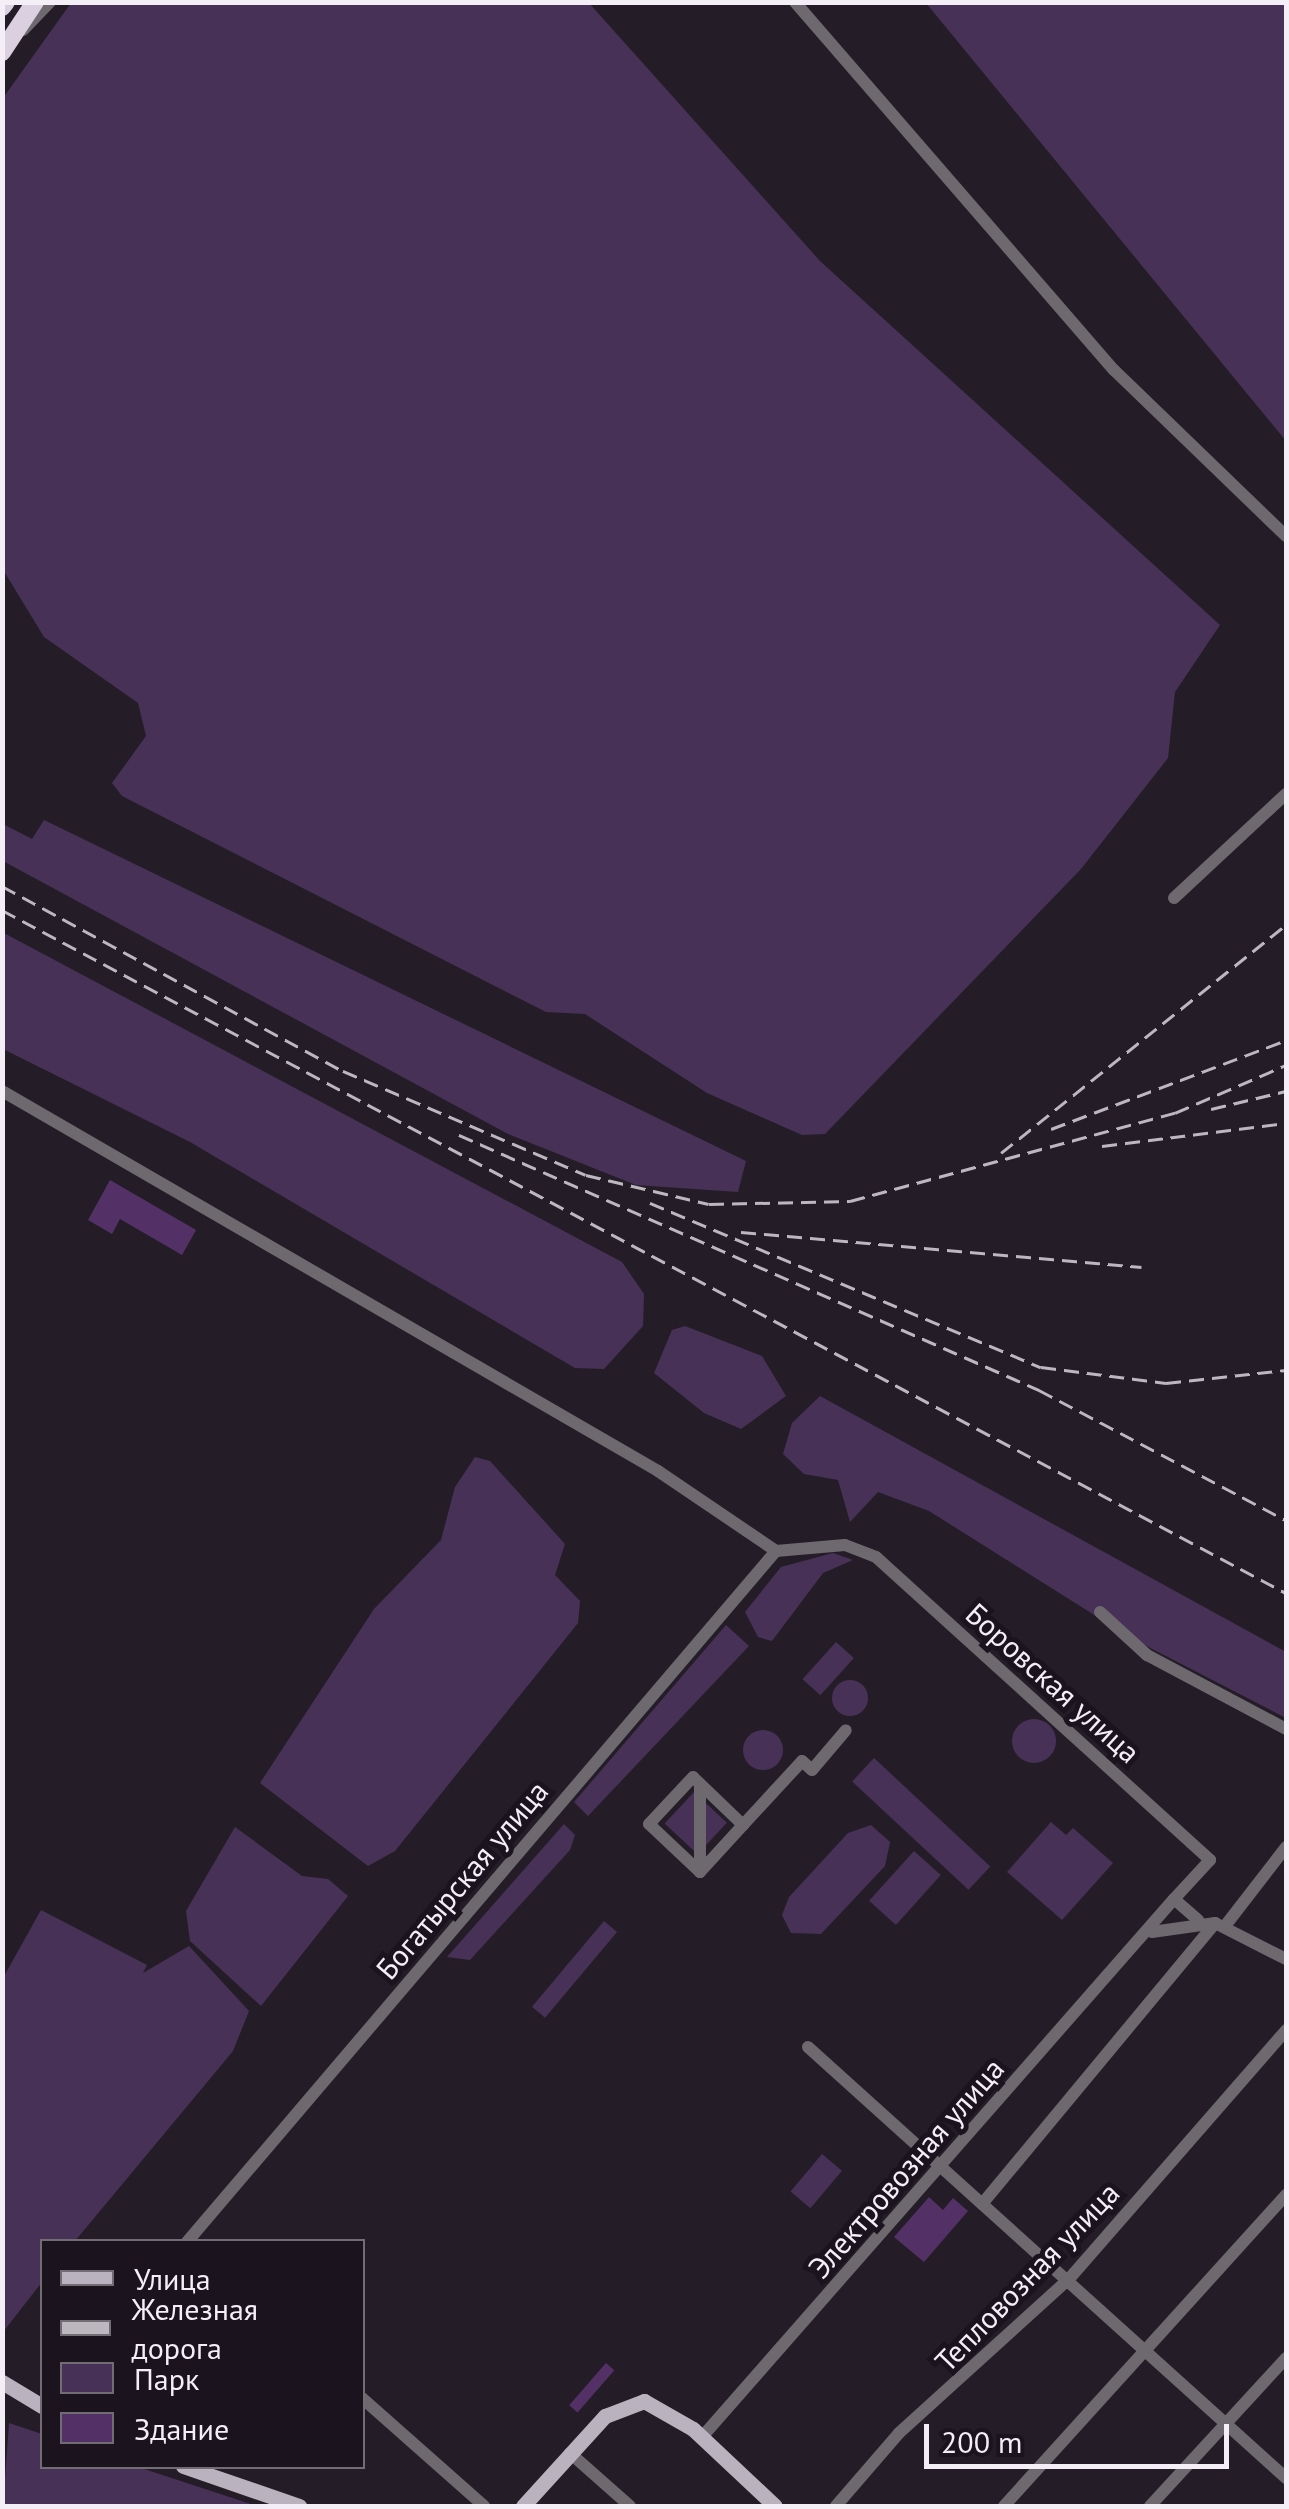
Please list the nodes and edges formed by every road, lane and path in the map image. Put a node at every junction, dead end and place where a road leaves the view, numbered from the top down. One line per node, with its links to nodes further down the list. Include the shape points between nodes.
1 (35, 2): 4 (highway)
2 (50, 2): 4 (street)
3 (794, 2): 5 (street, via 1114,370)
4 (3, 51)
5 (1286, 536)
6 (1286, 794): 7 (street)
7 (1174, 898)
8 (2, 1091): 9 (street, via 658,1472)
9 (776, 1551): 17 (street, Боровская улица, via 845,1545 876,1557 1210,1860); 27 (street, Богатырская улица)
10 (1100, 1612): 11 (street, via 1148,1655)
11 (1286, 1729)
12 (846, 1730): 14 (street, via 812,1770 802,1761)
13 (700, 1784): 14 (street); 16 (street); 16 (street, via 693,1777 649,1824)
14 (744, 1825): 16 (street)
15 (1286, 1847): 19 (street)
16 (700, 1872)
17 (1174, 1900): 18 (street); 20 (street, Электровозная улица)
18 (1198, 1920): 19 (street); 20 (street)
19 (1220, 1925): 21 (street); 26 (street)
20 (1149, 1933): 24 (street, Электровозная улица)
21 (1286, 1959)
22 (1286, 2030): 28 (street, Тепловозная улица)
23 (808, 2046): 24 (street)
24 (939, 2166): 26 (street); 35 (street, Электровозная улица)
25 (1286, 2195): 29 (street)
26 (982, 2204): 28 (street)
27 (192, 2239)
28 (1069, 2279): 29 (street); 44 (street, Тепловозная улица, via 899,2433)
29 (1148, 2350): 34 (street); 45 (street)
30 (1286, 2358): 34 (street)
31 (2, 2382): 33 (main road)
32 (365, 2401): 40 (street)
33 (40, 2405)
34 (1228, 2423): 38 (street); 46 (street)
35 (702, 2437): 36 (main road, via 644,2400 598,2422); 43 (main road)
36 (570, 2453): 41 (main road); 42 (street)
37 (192, 2469): 39 (main road)
38 (1286, 2478)
39 (299, 2506)
40 (484, 2506)
41 (523, 2506)
42 (630, 2506)
43 (773, 2506)
44 (836, 2506)
45 (1004, 2506)
46 (1150, 2506)

